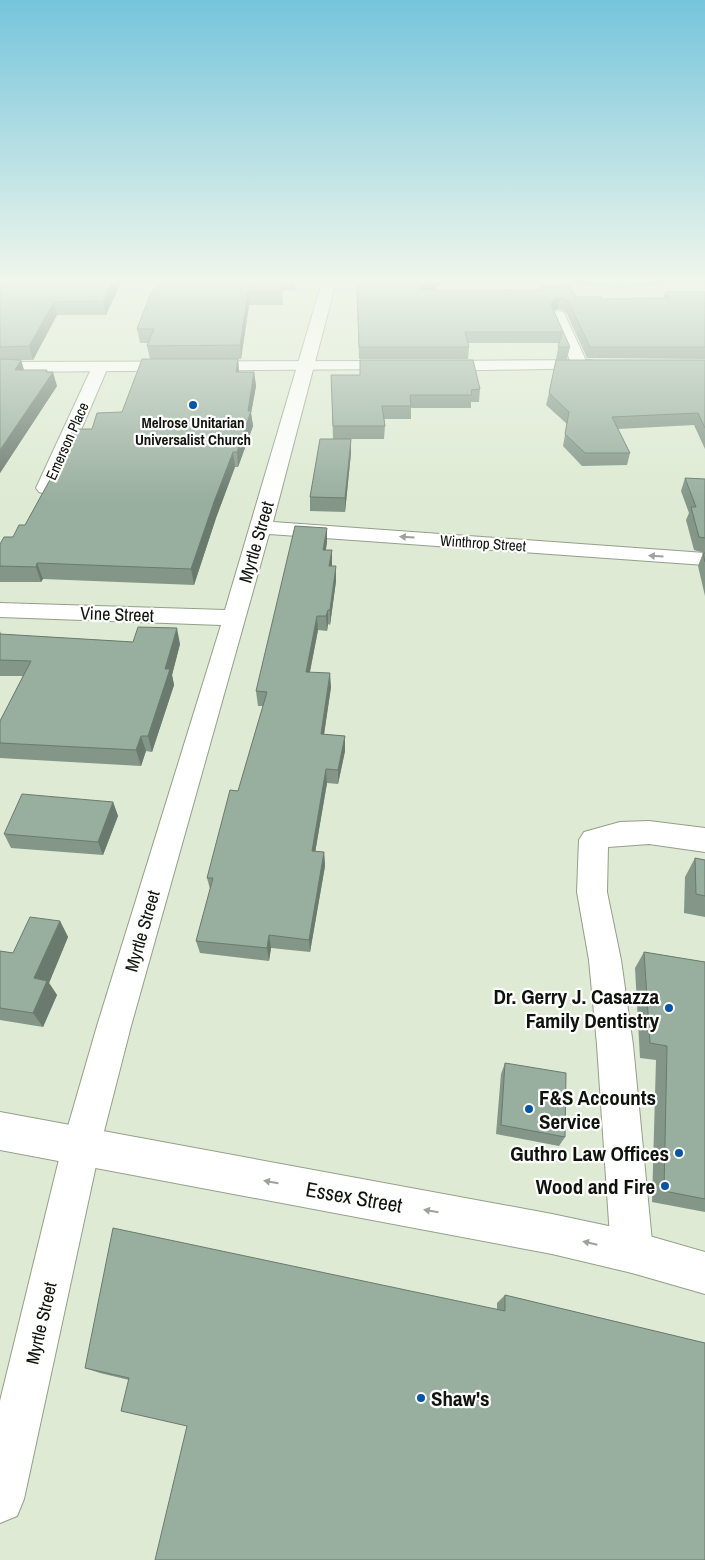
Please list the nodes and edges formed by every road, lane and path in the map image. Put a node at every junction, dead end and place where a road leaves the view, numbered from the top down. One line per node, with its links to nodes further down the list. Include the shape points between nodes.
1 (308, 355): 7 (street, Myrtle Street)
2 (575, 355): 4 (street)
3 (609, 365): 4 (street)
4 (580, 366): 7 (street)
5 (0, 367): 6 (street)
6 (100, 367): 7 (street); 8 (street, Emerson Place)
7 (304, 367): 9 (street, Myrtle Street)
8 (46, 488)
9 (261, 527): 10 (street, Winthrop Street, one-way to 9); 12 (street, Myrtle Street)
10 (705, 559)
11 (0, 610): 12 (street, Vine Street)
12 (234, 618): 15 (street, Myrtle Street)
13 (705, 840): 16 (street, via 620,833 594,840 592,892 605,960 615,1045)
14 (0, 1131): 15 (street, Essex Street)
15 (81, 1147): 16 (street, Essex Street, one-way to 15, via 552,1234); 18 (street, Myrtle Street)
16 (632, 1252): 17 (street, Essex Street)
17 (705, 1273)
18 (0, 1499)

